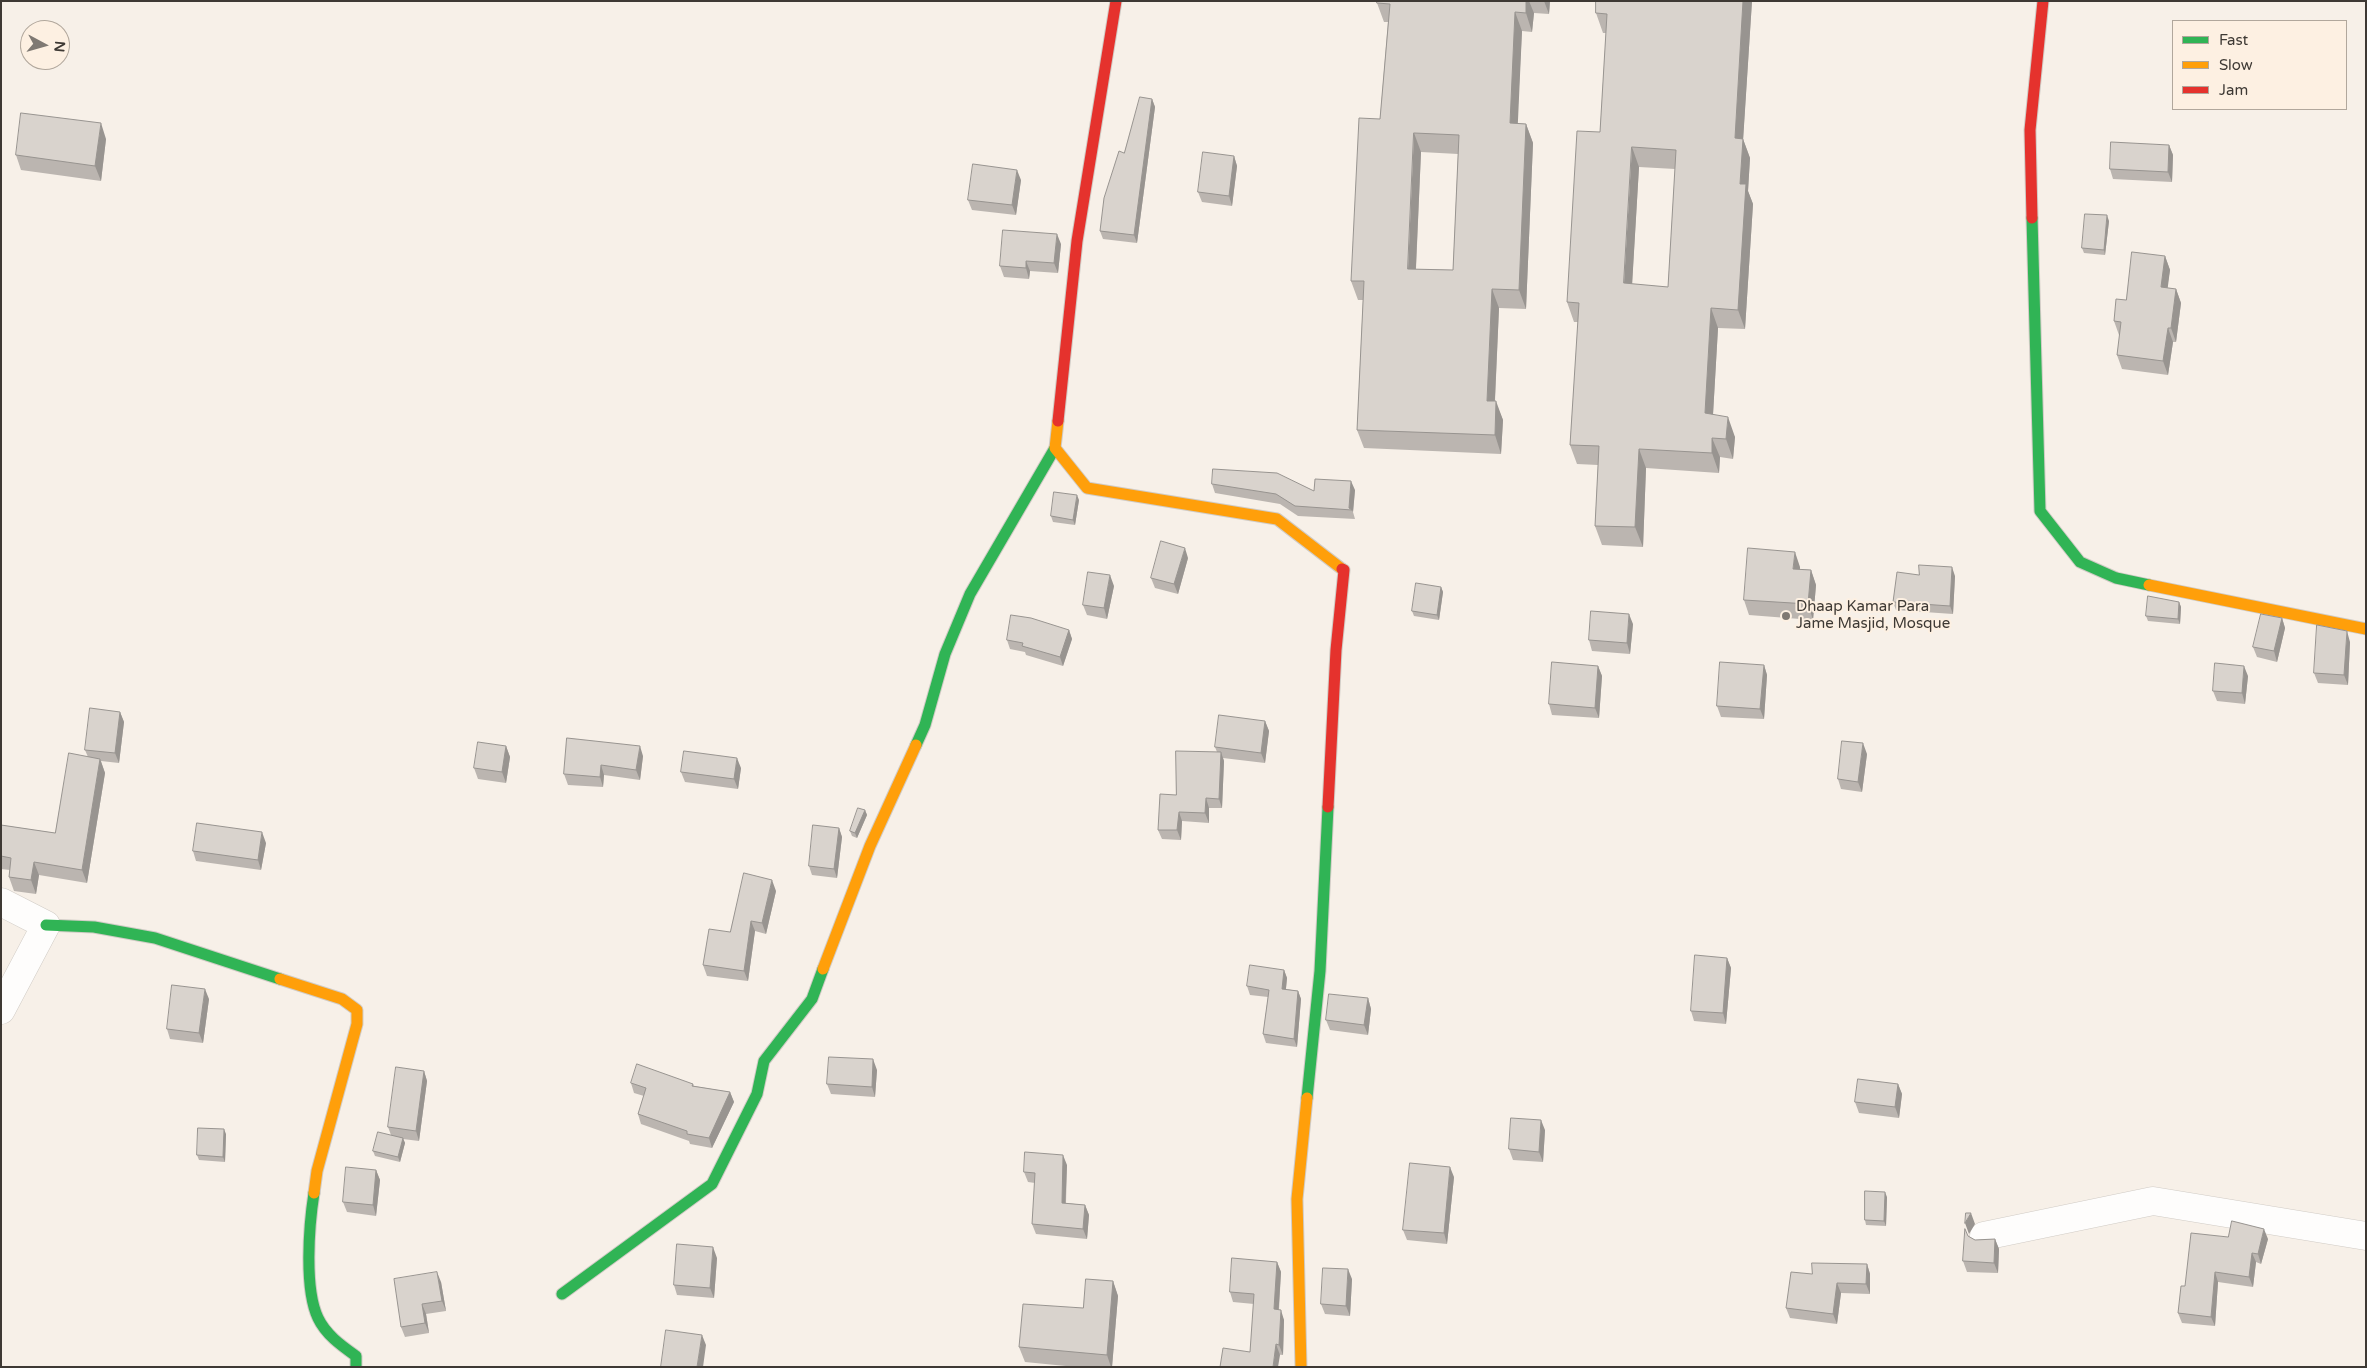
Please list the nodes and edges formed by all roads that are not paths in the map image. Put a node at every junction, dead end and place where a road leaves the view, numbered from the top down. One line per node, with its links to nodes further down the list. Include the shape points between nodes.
1 (1116, 1): 3 (street, via 1077,240)
2 (2043, 1): 4 (street, via 2030,130 2040,511 2080,562 2116,578)
3 (1055, 448): 10 (street, via 970,594 945,654 925,725 870,846 812,999 764,1062 757,1094 712,1184); 12 (street, via 1087,488 1277,519 1344,570 1336,650 1320,971 1296,1199)
4 (2366, 629)
5 (1, 902): 6 (street)
6 (46, 924): 7 (street); 11 (street, via 94,927 155,938 342,1000 357,1010 357,1024 317,1171 309,1276 318,1318 334,1340 356,1356)
7 (1, 1010)
8 (1984, 1236): 9 (street, via 2153,1201)
9 (2366, 1236)
10 (562, 1294)
11 (356, 1367)
12 (1300, 1367)

